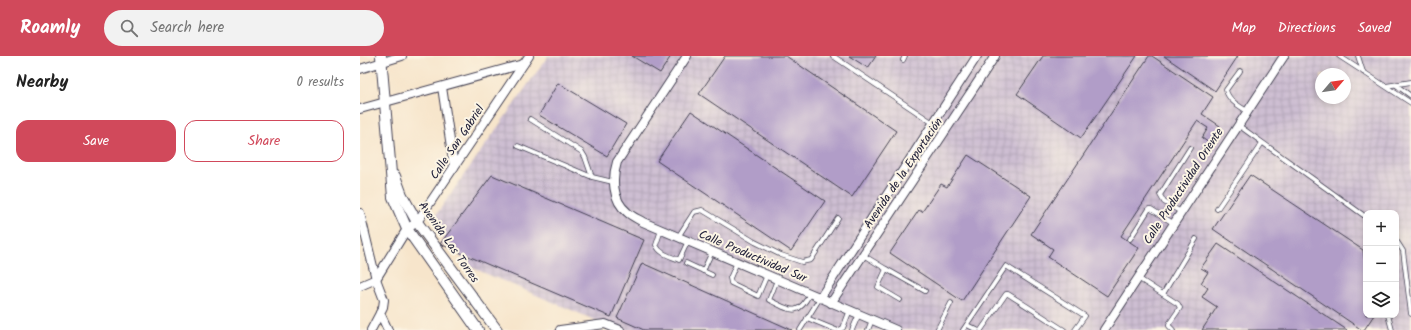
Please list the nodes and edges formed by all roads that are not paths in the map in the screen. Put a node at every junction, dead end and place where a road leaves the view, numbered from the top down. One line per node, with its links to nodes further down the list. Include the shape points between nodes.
1 (402, 56): 10 (street)
2 (529, 56): 11 (street, Calle San Gabriel)
3 (687, 56): 35 (street, via 617,162)
4 (833, 56): 27 (lane)
5 (977, 56): 15 (street, Avenida de la Exportación)
6 (995, 56): 17 (street, Avenida de la Exportación)
7 (1284, 56): 25 (street, Calle Productividad Oriente)
8 (1339, 56): 14 (lane)
9 (1358, 56): 14 (lane)
10 (381, 59): 12 (street); 22 (street)
11 (523, 64): 19 (street); 33 (street, Calle San Gabriel)
12 (360, 69)
13 (1240, 71): 25 (lane, via 1226,90 1228,96)
14 (1363, 72): 20 (lane)
15 (964, 75): 17 (street); 27 (street, Avenida de la Exportación)
16 (1411, 82): 18 (lane)
17 (977, 83): 52 (street, Avenida de la Exportación)
18 (1396, 85): 20 (lane); 21 (lane)
19 (442, 86): 22 (street); 33 (street)
20 (1385, 86): 23 (lane)
21 (1411, 96)
22 (385, 102): 24 (street); 32 (street)
23 (1411, 103)
24 (360, 109)
25 (1247, 111): 28 (street, Calle Productividad Oriente)
26 (530, 120): 34 (lane, via 582,152)
27 (933, 123): 66 (street, Avenida de la Exportación)
28 (1238, 125): 29 (lane); 37 (street, Calle Productividad Oriente)
29 (1262, 143): 36 (lane); 39 (lane)
30 (518, 146): 34 (lane)
31 (1190, 148): 37 (lane, via 1160,195 1164,202)
32 (390, 163): 41 (street, Avenida Las Torres); 43 (street, Avenida Las Torres, via 393,197)
33 (454, 167): 41 (street, Calle San Gabriel)
34 (592, 177): 35 (lane)
35 (614, 185): 44 (street, Calle Productividad Sur, via 618,200 626,212)
36 (1217, 209)
37 (1181, 212): 42 (street, Calle Productividad Oriente)
38 (360, 213): 45 (street)
39 (1363, 215)
40 (838, 218): 46 (lane, via 811,260 806,262 781,255 755,242 702,210 694,212)
41 (416, 222): 43 (street, Calle San Gabriel); 82 (street, Avenida Las Torres)
42 (1173, 224): 47 (lane, via 1149,209); 59 (street, Calle Productividad Oriente)
43 (407, 229): 60 (street, Calle San Gabriel); 81 (street, Avenida Las Torres)
44 (661, 230): 46 (street, Calle Productividad Sur); 49 (lane, via 656,245 662,253 679,260)
45 (363, 237): 60 (street)
46 (678, 237): 49 (street, Calle Productividad Sur)
47 (1130, 239)
48 (1196, 239): 65 (lane)
49 (688, 242): 51 (street, Calle Productividad Sur)
50 (1399, 245): 73 (lane, via 1403,251)
51 (712, 252): 53 (street, Calle Productividad Sur); 56 (lane)
52 (863, 255): 55 (lane); 68 (street, Avenida de la Exportación)
53 (736, 262): 58 (street, Calle Productividad Sur); 58 (lane, via 730,278 731,283 750,293 758,296)
54 (686, 263): 56 (lane)
55 (886, 270): 63 (lane); 67 (lane, via 878,288)
56 (703, 271): 57 (lane)
57 (712, 275)
58 (767, 275): 61 (street, Calle Productividad Sur)
59 (1138, 278): 65 (lane); 95 (street, Calle Productividad Oriente)
60 (376, 279): 62 (street); 71 (street, via 384,300)
61 (778, 280): 64 (street, Calle Productividad Sur); 64 (lane, via 769,300 791,310 800,309)
62 (360, 286)
63 (925, 291)
64 (810, 293): 66 (street, Calle Productividad Sur)
65 (1163, 294): 96 (lane, via 1180,306 1169,324)
66 (820, 298): 68 (street, Calle Productividad Sur); 74 (lane)
67 (900, 300)
68 (831, 303): 70 (street, Calle Productividad Sur)
69 (951, 303): 89 (lane)
70 (850, 310): 72 (street, Calle Productividad Sur); 86 (lane, via 843,328)
71 (380, 313): 79 (street); 80 (street)
72 (859, 314): 76 (street, Calle Productividad Sur); 87 (lane)
73 (1411, 314)
74 (807, 318): 85 (lane); 86 (lane)
75 (1389, 318): 97 (lane)
76 (872, 320): 78 (street, Calle Productividad Sur); 88 (lane)
77 (967, 325): 90 (lane); 91 (lane); 94 (lane, via 1006,266 1085,316)
78 (892, 329)
79 (371, 330)
80 (388, 330)
81 (478, 330)
82 (497, 330)
83 (560, 330): 84 (street, via 605,324)
84 (620, 330)
85 (800, 330)
86 (838, 330)
87 (852, 330)
88 (868, 330)
89 (937, 330)
90 (964, 330)
91 (977, 330)
92 (981, 330): 93 (lane, via 1006,294)
93 (1064, 330)
94 (1076, 330)
95 (1104, 330)
96 (1173, 330)
97 (1392, 330)

